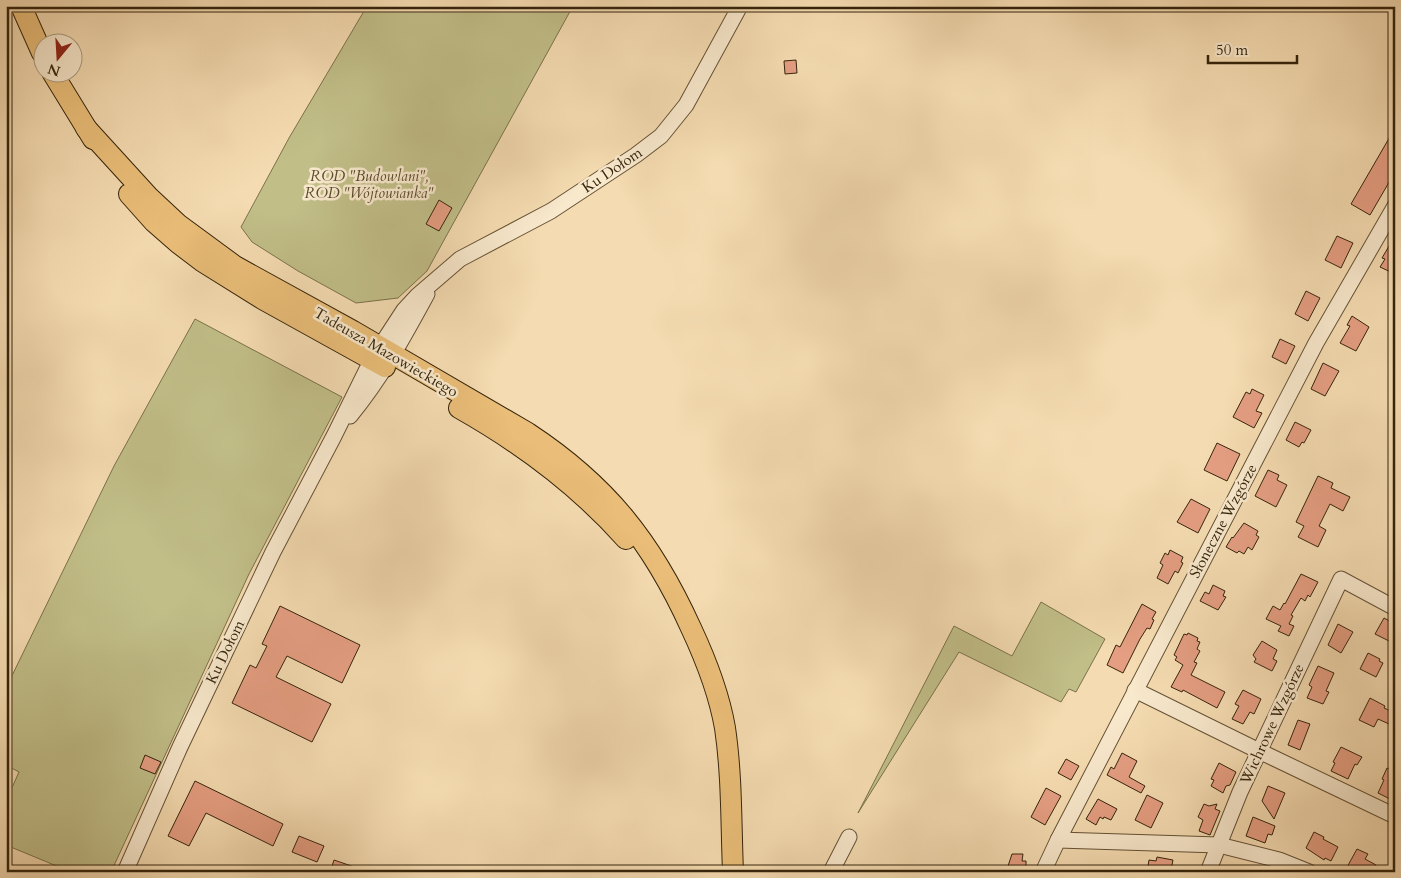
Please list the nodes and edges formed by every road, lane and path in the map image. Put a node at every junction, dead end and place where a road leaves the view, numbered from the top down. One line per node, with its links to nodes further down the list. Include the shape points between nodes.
1 (21, 6): 3 (main road)
2 (740, 6): 6 (street, Ku Dołom, via 686,105 661,136 551,211 460,259 433,281)
3 (33, 32)
4 (58, 82): 6 (main road, Tadeusza Mazowieckiego, via 86,128 178,224 235,266 353,332)
5 (1395, 206): 8 (street, Słoneczne Wzgórze, via 1316,343)
6 (382, 357): 10 (main road, Tadeusza Mazowieckiego, via 528,433 552,449 596,486 631,525 647,546 682,608 715,687 725,728); 15 (street, Ku Dołom, via 334,436 269,561 180,747)
7 (1395, 608): 9 (street, Wichrowe Wzgórze, via 1341,579)
8 (1135, 690): 9 (street); 13 (street, Słoneczne Wzgórze)
9 (1259, 751): 11 (street); 14 (street, Wichrowe Wzgórze)
10 (730, 807): 16 (main road, Tadeusza Mazowieckiego); 17 (main road, Tadeusza Mazowieckiego)
11 (1395, 816)
12 (848, 837): 18 (street)
13 (1058, 840): 14 (street); 19 (street, Słoneczne Wzgórze)
14 (1220, 845): 20 (street, Wichrowe Wzgórze); 21 (street, via 1279,860)
15 (125, 872)
16 (725, 872)
17 (733, 872)
18 (831, 872)
19 (1043, 872)
20 (1208, 872)
21 (1309, 872)

